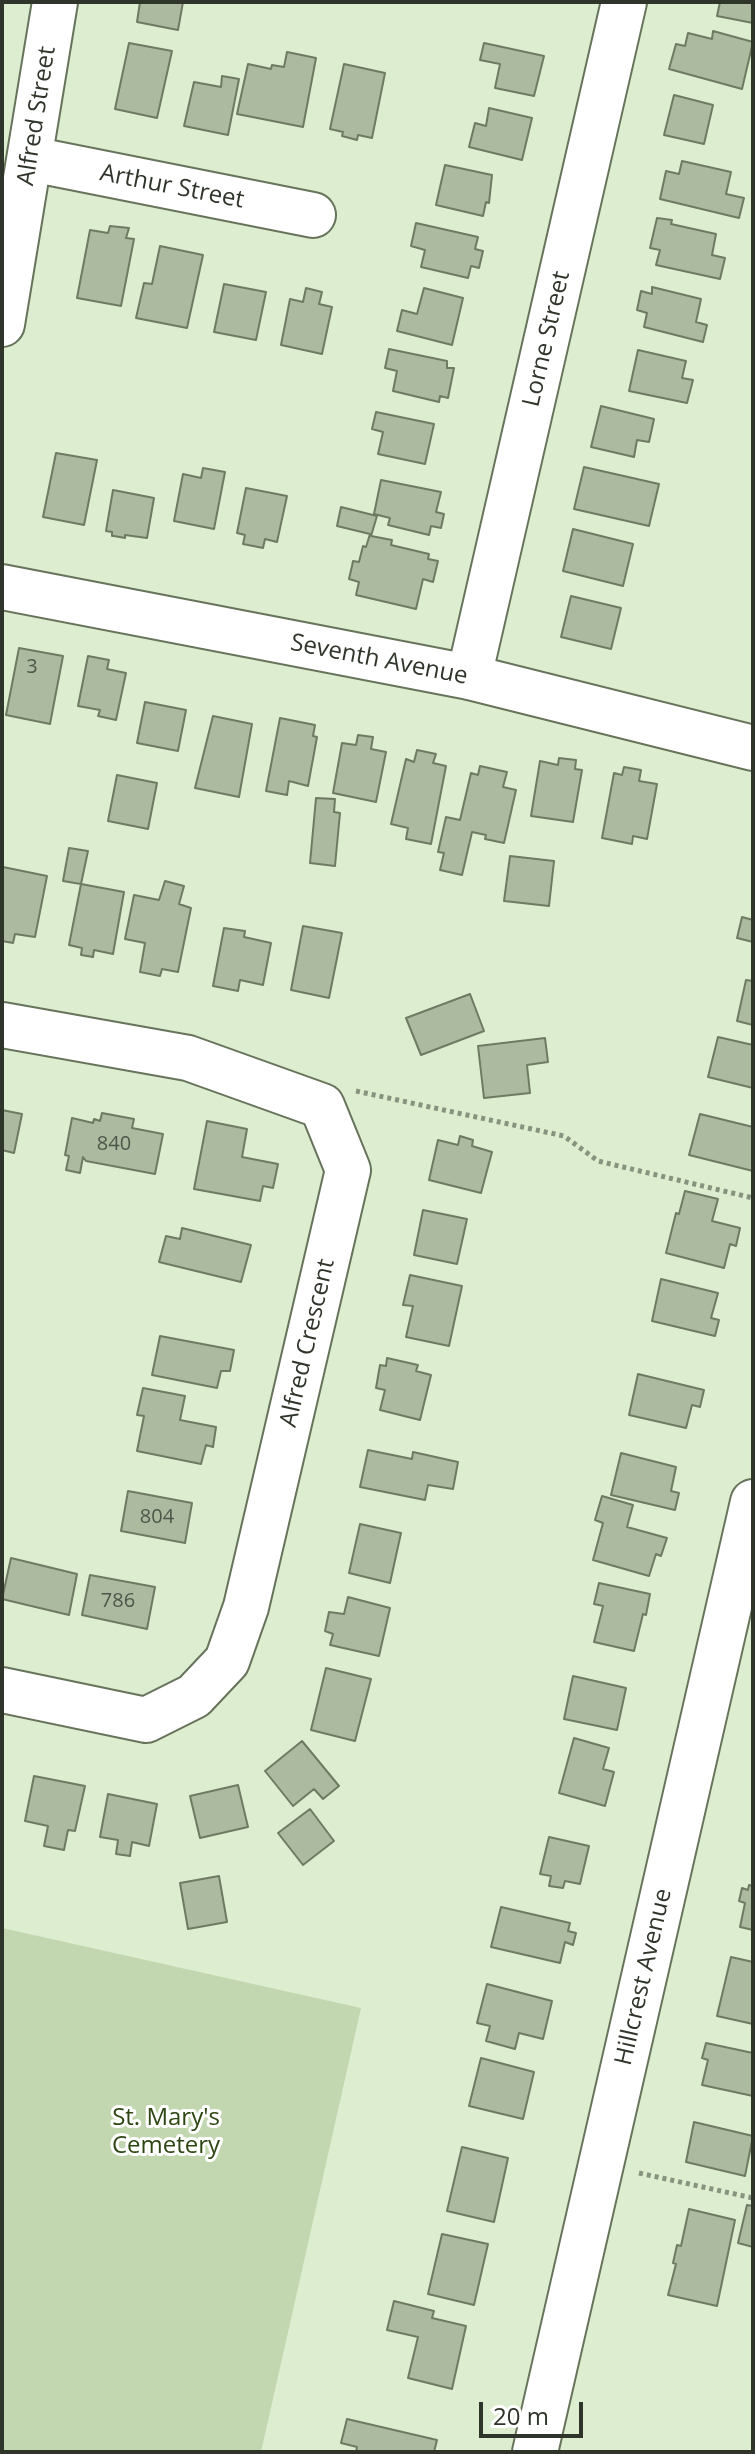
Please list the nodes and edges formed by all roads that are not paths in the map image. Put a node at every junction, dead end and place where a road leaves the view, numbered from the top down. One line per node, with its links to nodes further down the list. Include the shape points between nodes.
1 (55, 2): 3 (street, Alfred Street)
2 (624, 2): 7 (street, Lorne Street)
3 (31, 159): 4 (street, Arthur Street); 5 (street, Alfred Street)
4 (313, 215)
5 (2, 324)
6 (2, 587): 7 (street, Seventh Avenue)
7 (469, 677): 8 (street, Seventh Avenue)
8 (753, 748)
9 (2, 1025): 11 (street, Alfred Crescent, via 188,1058 322,1106 348,1170 246,1607 227,1661 194,1696 146,1720)
10 (753, 1502): 12 (street, Hillcrest Avenue)
11 (2, 1690)
12 (535, 2452)

